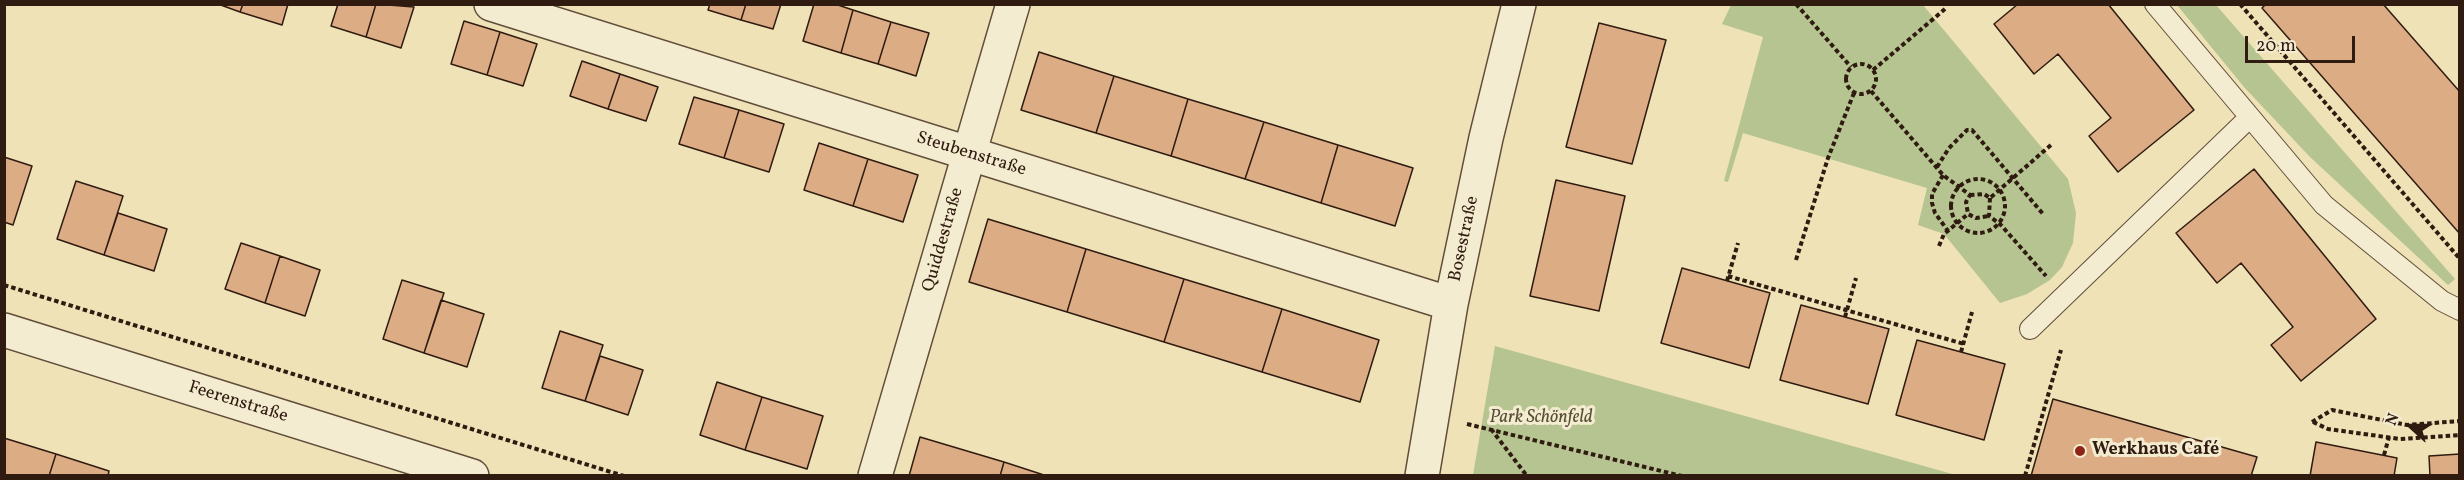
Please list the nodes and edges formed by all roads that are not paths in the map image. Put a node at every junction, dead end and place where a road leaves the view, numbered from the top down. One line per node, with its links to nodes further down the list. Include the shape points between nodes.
1 (490, 4): 6 (street, Steubenstraße)
2 (1012, 4): 6 (street, Quiddestraße)
3 (1519, 4): 7 (street, Bosestraße)
4 (2155, 4): 5 (lane)
5 (2249, 118): 8 (lane, via 2325,205 2442,301); 9 (lane)
6 (969, 155): 7 (street, Steubenstraße); 12 (street, Quiddestraße)
7 (1451, 304): 13 (street, Bosestraße)
8 (2460, 310)
9 (2030, 329)
10 (4, 330): 11 (street, Feerenstraße)
11 (472, 476)
12 (875, 476)
13 (1422, 476)

